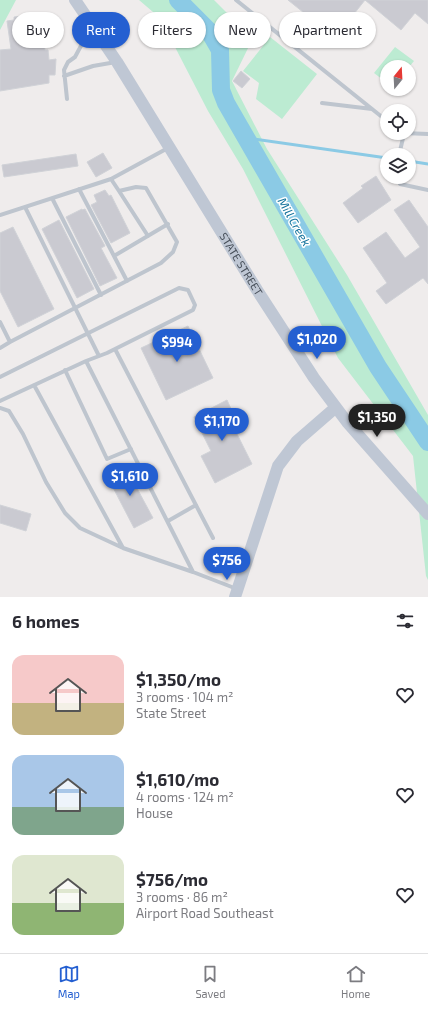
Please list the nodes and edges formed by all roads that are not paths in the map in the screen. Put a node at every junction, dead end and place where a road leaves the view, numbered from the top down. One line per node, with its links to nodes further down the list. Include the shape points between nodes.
1 (75, 0): 3 (main road, STATE STREET)
2 (236, 0): 10 (lane)
3 (83, 12)
4 (80, 48): 7 (lane, via 75,57 68,62)
5 (108, 48): 6 (main road, STATE STREET)
6 (117, 62): 7 (lane, via 97,65); 14 (main road, STATE STREET)
7 (64, 76): 8 (lane)
8 (67, 99)
9 (322, 103): 10 (lane)
10 (373, 109): 11 (lane)
11 (380, 115)
12 (416, 134): 13 (lane)
13 (428, 134)
14 (170, 147): 15 (lane); 41 (main road, STATE STREET, via 257,290)
15 (111, 179): 17 (lane); 19 (lane)
16 (400, 184): 18 (lane)
17 (79, 190): 20 (lane); 25 (lane)
18 (428, 190)
19 (119, 191): 23 (lane, via 136,187 146,188); 24 (lane)
20 (52, 198): 21 (lane); 27 (lane)
21 (25, 207): 22 (lane); 28 (lane)
22 (0, 215)
23 (168, 224): 24 (lane); 26 (lane, via 178,242 173,252 161,263)
24 (148, 236): 25 (lane)
25 (114, 256): 26 (lane)
26 (127, 281): 27 (lane)
27 (101, 295): 28 (lane)
28 (74, 308): 30 (lane); 31 (lane)
29 (0, 322): 31 (lane)
30 (89, 334): 33 (lane, via 179,288 188,290 195,305 193,310); 34 (lane); 37 (lane)
31 (10, 342): 32 (lane)
32 (0, 348)
33 (115, 349): 34 (lane); 43 (lane)
34 (99, 356): 35 (lane)
35 (86, 361): 36 (lane); 42 (lane)
36 (66, 370): 38 (lane); 42 (lane, via 107,459)
37 (0, 377)
38 (34, 385): 39 (lane); 47 (lane)
39 (0, 401)
40 (0, 408): 47 (lane, via 9,411 16,422 46,482 65,513 80,528)
41 (335, 408): 44 (main road, STATE STREET); 49 (main road, via 297,441 278,466)
42 (131, 449): 45 (lane)
43 (196, 505): 45 (lane); 46 (lane)
44 (424, 510)
45 (168, 520): 48 (lane)
46 (213, 538)
47 (123, 548): 48 (lane)
48 (193, 572): 49 (lane)
49 (236, 593)

